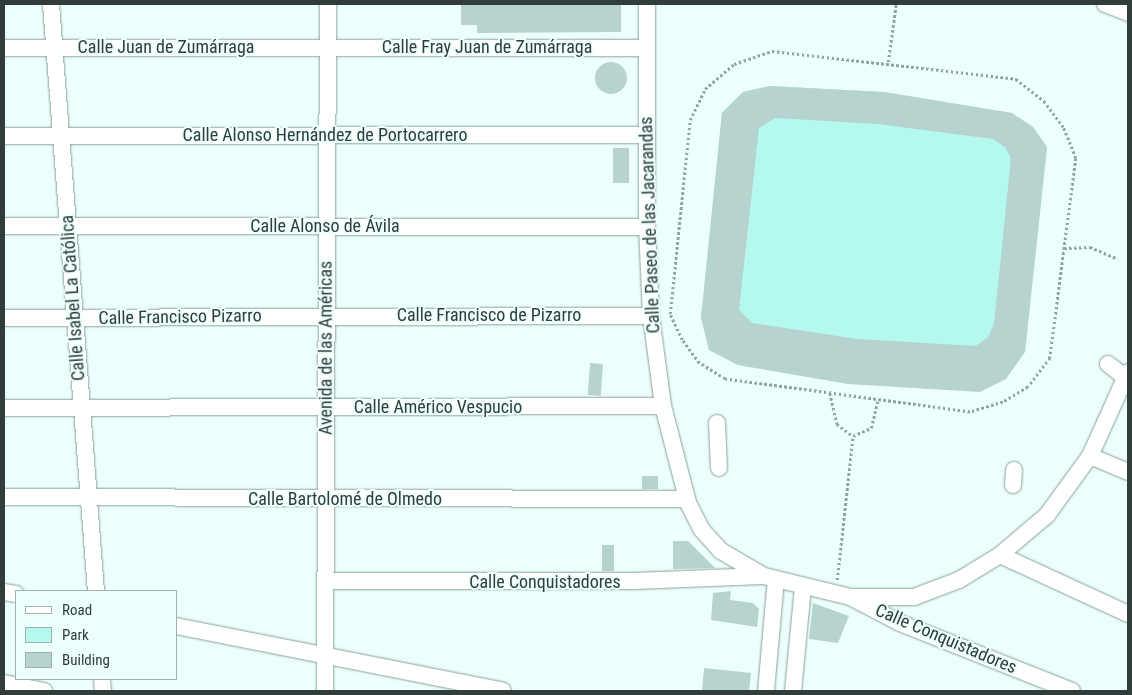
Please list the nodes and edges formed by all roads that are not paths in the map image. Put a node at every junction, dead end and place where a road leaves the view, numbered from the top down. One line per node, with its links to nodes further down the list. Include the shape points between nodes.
1 (51, 4): 6 (street, Calle Isabel La Católica)
2 (328, 4): 7 (street, Avenida de las Américas)
3 (647, 4): 9 (street, Calle Paseo de las Jacarandas)
4 (1105, 4): 5 (street)
5 (1128, 13)
6 (54, 47): 7 (street, Calle Juan de Zumárraga); 8 (street, Calle Juan de Zumárraga); 12 (street, Calle Isabel La Católica)
7 (328, 47): 9 (street, Calle Fray Juan de Zumárraga); 13 (street, Avenida de las Américas)
8 (4, 48)
9 (646, 48): 10 (street, Calle Paseo de las Jacarandas)
10 (646, 135): 13 (street, Calle Alonso Hernández de Portocarrero); 17 (street, Calle Paseo de las Jacarandas)
11 (4, 136): 12 (street, Calle Alonso Hernández de Portocarrero)
12 (61, 136): 13 (street, Calle Alonso Hernández de Portocarrero); 15 (street, Calle Isabel La Católica)
13 (327, 136): 16 (street, Avenida de las Américas)
14 (4, 226): 15 (street, Calle Alonso de Ávila)
15 (68, 226): 16 (street, Calle Alonso de Ávila); 21 (street, Calle Isabel La Católica)
16 (327, 226): 17 (street, Calle Alonso de Ávila); 18 (street, Avenida de las Américas)
17 (647, 227): 19 (street, Calle Paseo de las Jacarandas)
18 (326, 315): 19 (street, Calle Francisco de Pizarro); 21 (street, Calle Francisco Pizarro); 27 (street, Avenida de las Américas)
19 (651, 316): 24 (street, Calle Paseo de las Jacarandas)
20 (4, 318): 21 (street, Calle Francisco Pizarro)
21 (75, 318): 25 (street, Calle Isabel La Católica)
22 (1108, 364): 23 (street)
23 (1127, 375): 29 (street)
24 (662, 406): 27 (street, Calle Américo Vespucio); 35 (street, Calle Paseo de las Jacarandas)
25 (82, 407): 26 (street, Calle Américo Vespucio); 27 (street, Calle Américo Vespucio); 33 (street, Calle Isabel La Católica)
26 (4, 408)
27 (326, 408): 34 (street, Avenida de las Américas)
28 (716, 423): 30 (street)
29 (1090, 456): 31 (street); 36 (street, via 1047,515)
30 (719, 468)
31 (1128, 472)
32 (4, 497): 33 (street, Calle Bartolomé de Olmedo)
33 (88, 498): 34 (street, Calle Bartolomé de Olmedo); 40 (street, Calle Isabel La Católica)
34 (325, 499): 35 (street, Calle Bartolomé de Olmedo); 38 (street, Avenida de las Américas)
35 (687, 499): 37 (street, Calle Paseo de las Jacarandas, via 702,530 720,552)
36 (1000, 555): 41 (street, via 958,580 914,597); 42 (street)
37 (770, 578): 38 (street, Calle Conquistadores, via 624,582); 39 (street, Calle Paseo de las Jacarandas); 49 (street)
38 (325, 581): 44 (street, Avenida de las Américas)
39 (803, 587): 41 (street, Calle Paseo de las Jacarandas); 50 (street)
40 (96, 590)
41 (843, 595): 51 (street, Calle Conquistadores, via 900,623)
42 (1128, 614)
43 (178, 626): 44 (street)
44 (325, 655): 47 (street, Avenida de las Américas); 48 (street)
45 (4, 683): 46 (street)
46 (44, 691)
47 (325, 691)
48 (503, 691)
49 (766, 691)
50 (793, 691)
51 (1072, 691)

